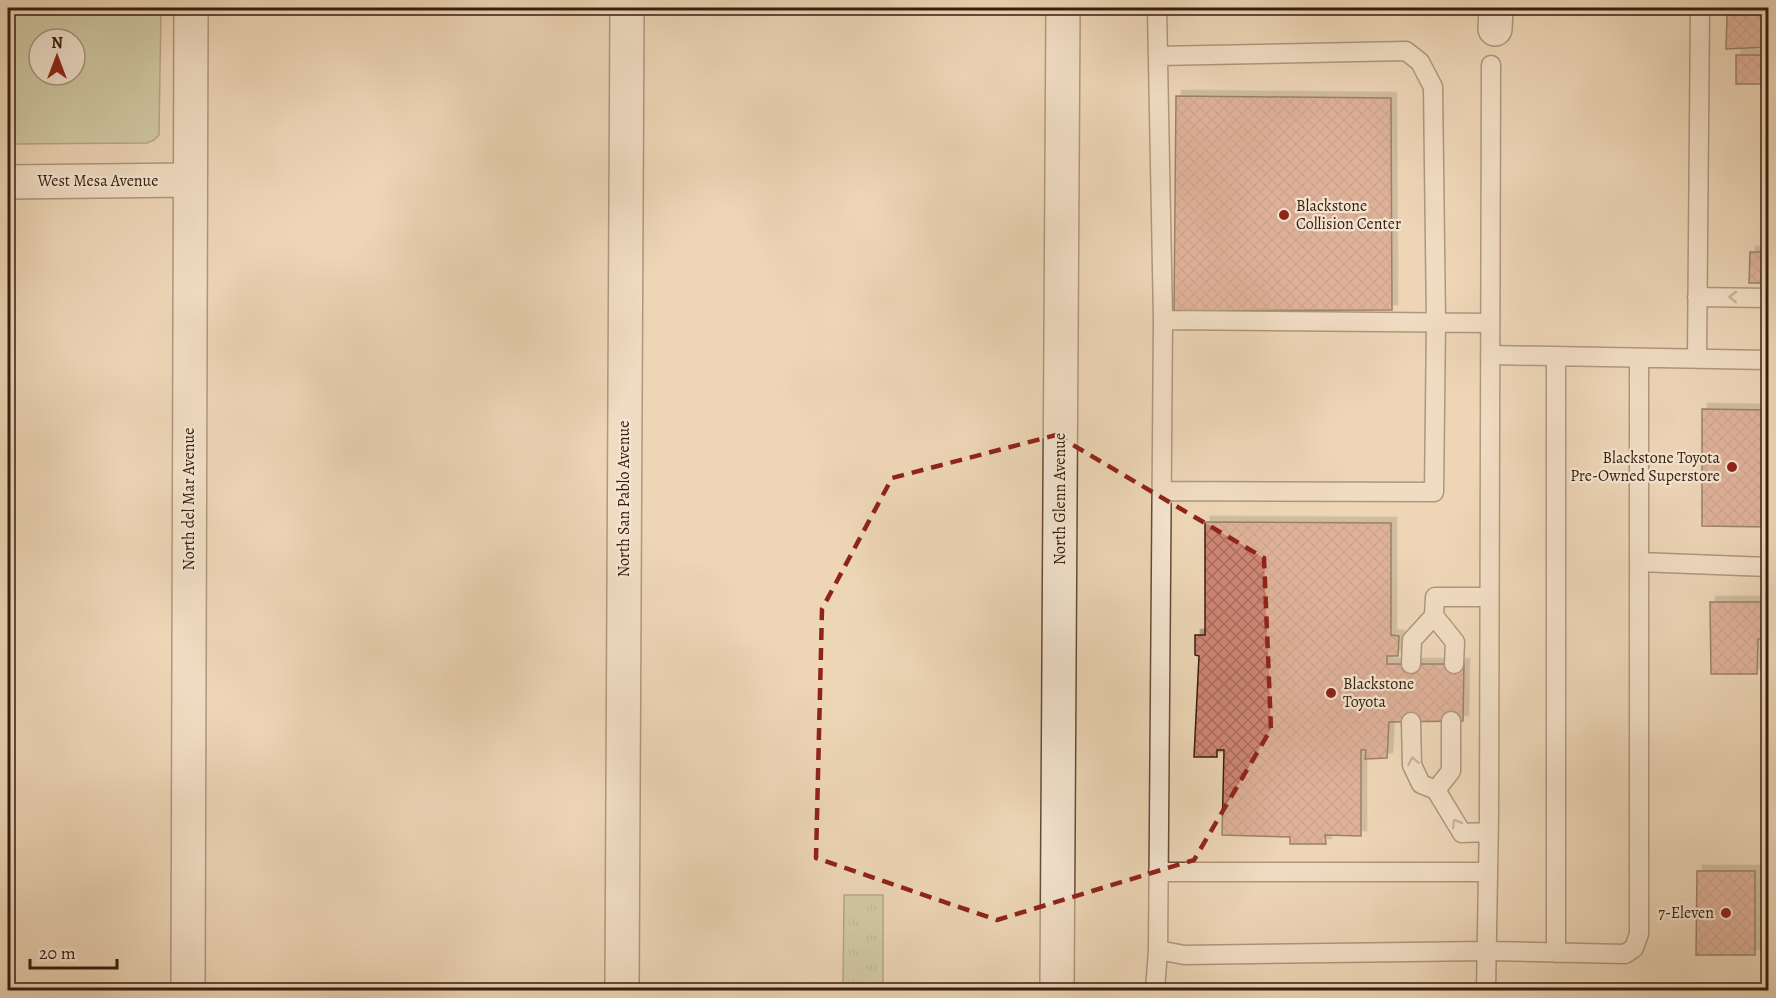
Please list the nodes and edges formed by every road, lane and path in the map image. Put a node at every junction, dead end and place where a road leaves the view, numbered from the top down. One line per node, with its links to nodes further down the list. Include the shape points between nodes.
1 (191, 8): 8 (street, North del Mar Avenue)
2 (627, 8): 37 (street, North San Pablo Avenue)
3 (1063, 8): 38 (street, North Glenn Avenue)
4 (1157, 8): 6 (lane)
5 (1700, 8): 10 (lane)
6 (1158, 56): 12 (lane); 13 (lane, via 1406,51 1420,62 1433,87)
7 (1491, 65): 14 (lane)
8 (189, 180): 9 (street, West Mesa Avenue); 36 (street, North del Mar Avenue)
9 (8, 182)
10 (1697, 297): 11 (lane, one-way to 10); 18 (lane)
11 (1768, 298)
12 (1163, 320): 13 (lane); 20 (lane)
13 (1436, 322): 14 (lane); 20 (lane, via 1434,492)
14 (1490, 323): 15 (lane)
15 (1490, 355): 16 (lane); 23 (lane)
16 (1556, 356): 17 (lane); 35 (lane)
17 (1638, 358): 18 (lane); 21 (lane)
18 (1697, 359): 19 (lane)
19 (1768, 360)
20 (1163, 491): 31 (lane)
21 (1638, 562): 22 (lane); 35 (lane, via 1638,934 1634,948 1625,954)
22 (1768, 567)
23 (1489, 597): 24 (lane, via 1435,597); 30 (lane)
24 (1434, 616): 25 (lane, via 1412,640); 26 (lane, via 1455,642)
25 (1411, 664)
26 (1454, 664)
27 (1451, 721): 29 (lane, via 1451,771)
28 (1411, 722): 29 (lane, one-way to 28, via 1421,784 1412,765)
29 (1436, 790): 30 (lane, one-way to 29, via 1462,833)
30 (1488, 832): 32 (lane)
31 (1158, 872): 32 (lane); 33 (lane)
32 (1488, 872): 34 (lane)
33 (1158, 950): 34 (lane, via 1184,955); 39 (lane)
34 (1486, 951): 35 (lane); 40 (lane)
35 (1556, 953)
36 (188, 990)
37 (622, 990)
38 (1057, 990)
39 (1155, 990)
40 (1486, 990)

